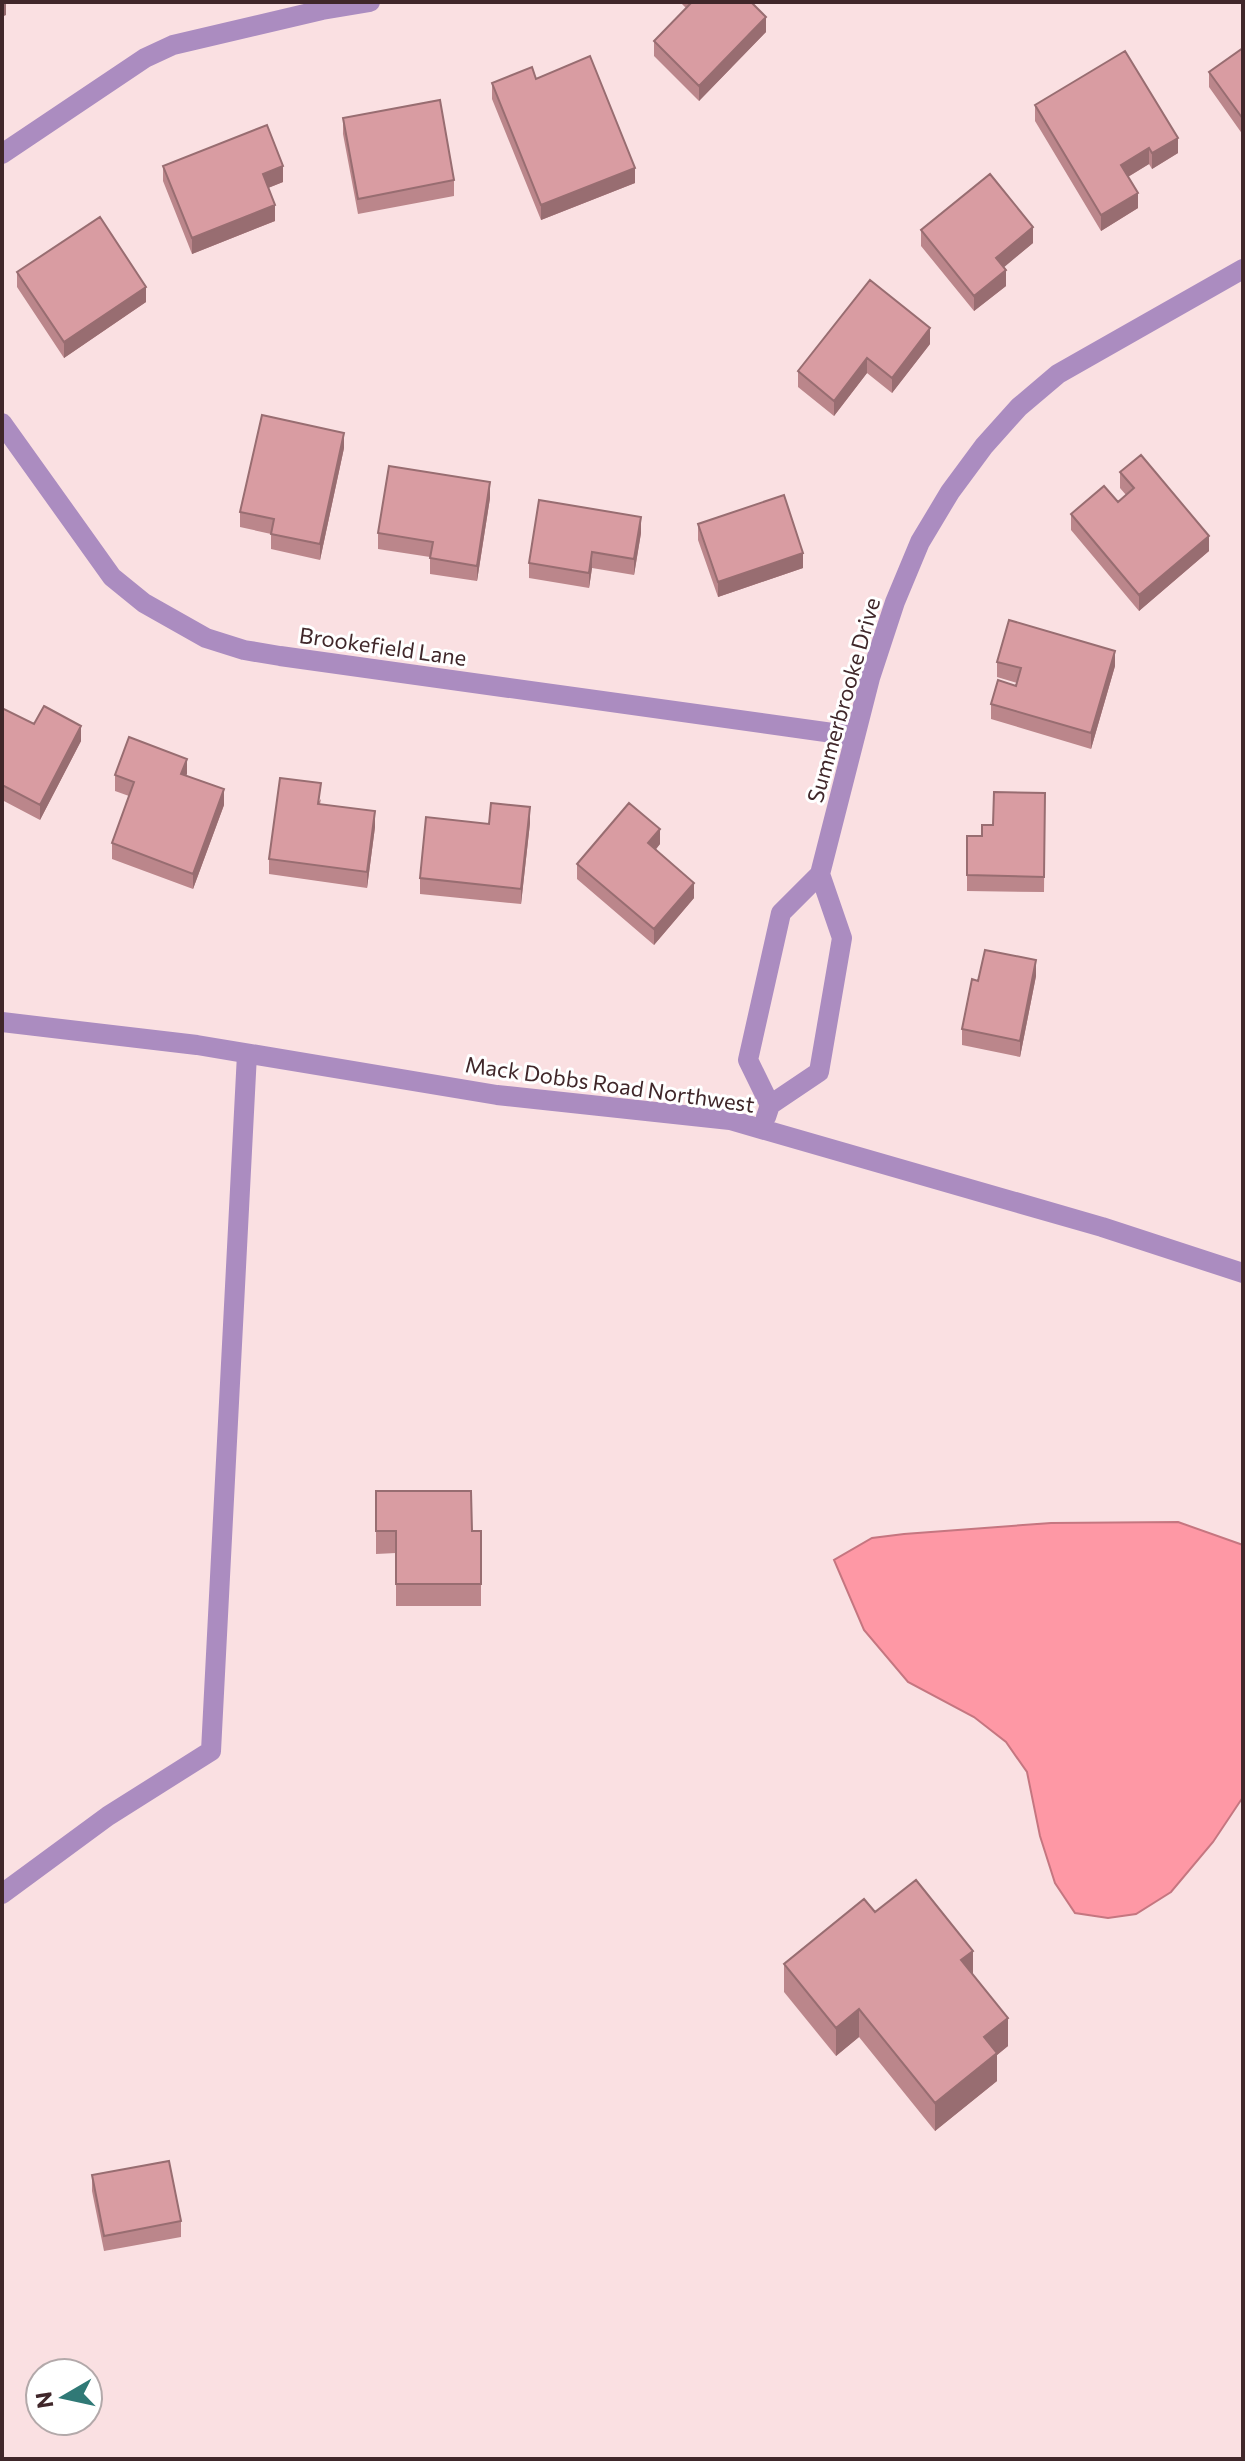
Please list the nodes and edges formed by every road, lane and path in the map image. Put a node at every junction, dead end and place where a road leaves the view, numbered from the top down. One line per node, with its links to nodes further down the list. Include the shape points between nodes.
1 (370, 2): 2 (street)
2 (321, 6): 3 (street, via 173,45 145,58)
3 (2, 154)
4 (1243, 269): 6 (street, Summerbrooke Drive, via 1058,374 984,446 920,542 895,602)
5 (2, 423): 6 (street, Brookefield Lane, via 112,577 144,603 206,638 280,656)
6 (854, 736): 7 (street, Summerbrooke Drive)
7 (820, 874): 10 (street, via 781,913 748,1060); 10 (street, via 842,938 819,1072)
8 (2, 1022): 9 (street, Mack Dobbs Road Northwest)
9 (247, 1054): 11 (street, Mack Dobbs Road Northwest, via 497,1095 730,1120); 13 (street, via 211,1751 108,1816)
10 (770, 1105): 11 (street)
11 (763, 1129): 12 (street, Mack Dobbs Road Northwest)
12 (1243, 1273)
13 (2, 1894)

